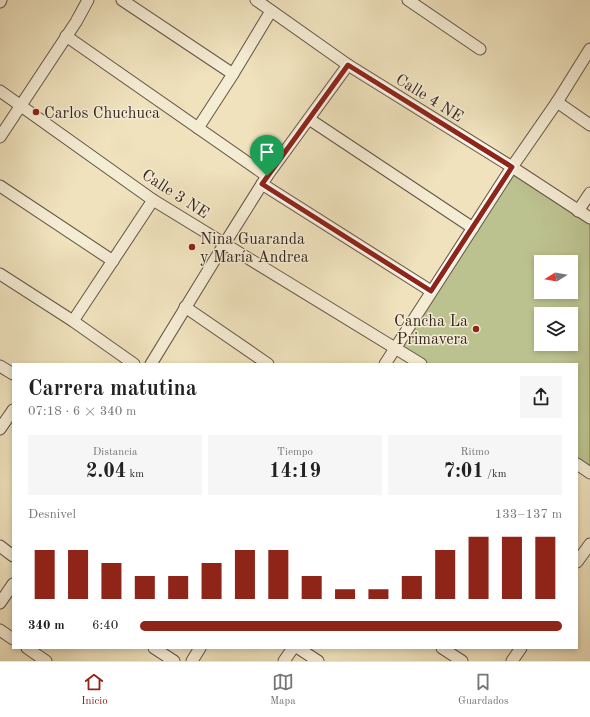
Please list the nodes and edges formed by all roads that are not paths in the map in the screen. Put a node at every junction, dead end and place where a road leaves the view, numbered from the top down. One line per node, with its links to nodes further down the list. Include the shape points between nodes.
1 (88, 0): 6 (street)
2 (122, 0): 10 (street)
3 (256, 0): 5 (street, Calle 4 NE)
4 (408, 0): 7 (street)
5 (271, 11): 9 (street, Calle 4 NE); 10 (street)
6 (66, 36): 13 (street); 16 (street)
7 (480, 49)
8 (590, 49): 12 (street)
9 (348, 65): 14 (street); 18 (street, Calle 4 NE)
10 (233, 74): 16 (street)
11 (0, 91): 13 (street, Calle 3 NE)
12 (557, 102): 15 (street); 18 (street)
13 (20, 104): 17 (street); 22 (street, Calle 3 NE)
14 (309, 119): 19 (street); 25 (street)
15 (590, 125)
16 (198, 128): 19 (street)
17 (0, 136)
18 (512, 167): 23 (street, Calle 4 NE); 25 (street)
19 (265, 180): 26 (street); 29 (street)
20 (0, 186): 27 (street)
21 (590, 193): 23 (street)
22 (153, 200): 26 (street, Calle 3 NE); 27 (street)
23 (578, 211): 24 (street, Calle 4 NE)
24 (590, 218)
25 (473, 228): 29 (street)
26 (225, 243): 30 (street); 32 (street, Calle 3 NE)
27 (113, 261): 31 (street)
28 (0, 274): 31 (street)
29 (431, 291): 32 (street)
30 (186, 307): 34 (street); 35 (street)
31 (73, 321): 33 (street)
32 (396, 348): 36 (street); 37 (street, Calle 3 NE)
33 (133, 363)
34 (152, 363)
35 (267, 363)
36 (386, 363)
37 (419, 363)
38 (0, 366): 39 (street)
39 (12, 373)
40 (12, 411): 41 (street)
41 (0, 429)
42 (578, 465): 43 (street)
43 (590, 473)
44 (590, 544): 47 (street)
45 (0, 546): 46 (street)
46 (12, 555)
47 (578, 561)
48 (12, 585): 49 (street)
49 (0, 603)
50 (0, 630): 51 (street)
51 (12, 638)
52 (28, 649): 59 (street)
53 (156, 649): 60 (street)
54 (199, 649): 61 (street)
55 (292, 649): 62 (street)
56 (300, 649): 63 (street)
57 (444, 649): 64 (street)
58 (520, 649): 65 (street)
59 (46, 661)
60 (174, 661)
61 (192, 661)
62 (284, 661)
63 (318, 661)
64 (462, 661)
65 (512, 661)

